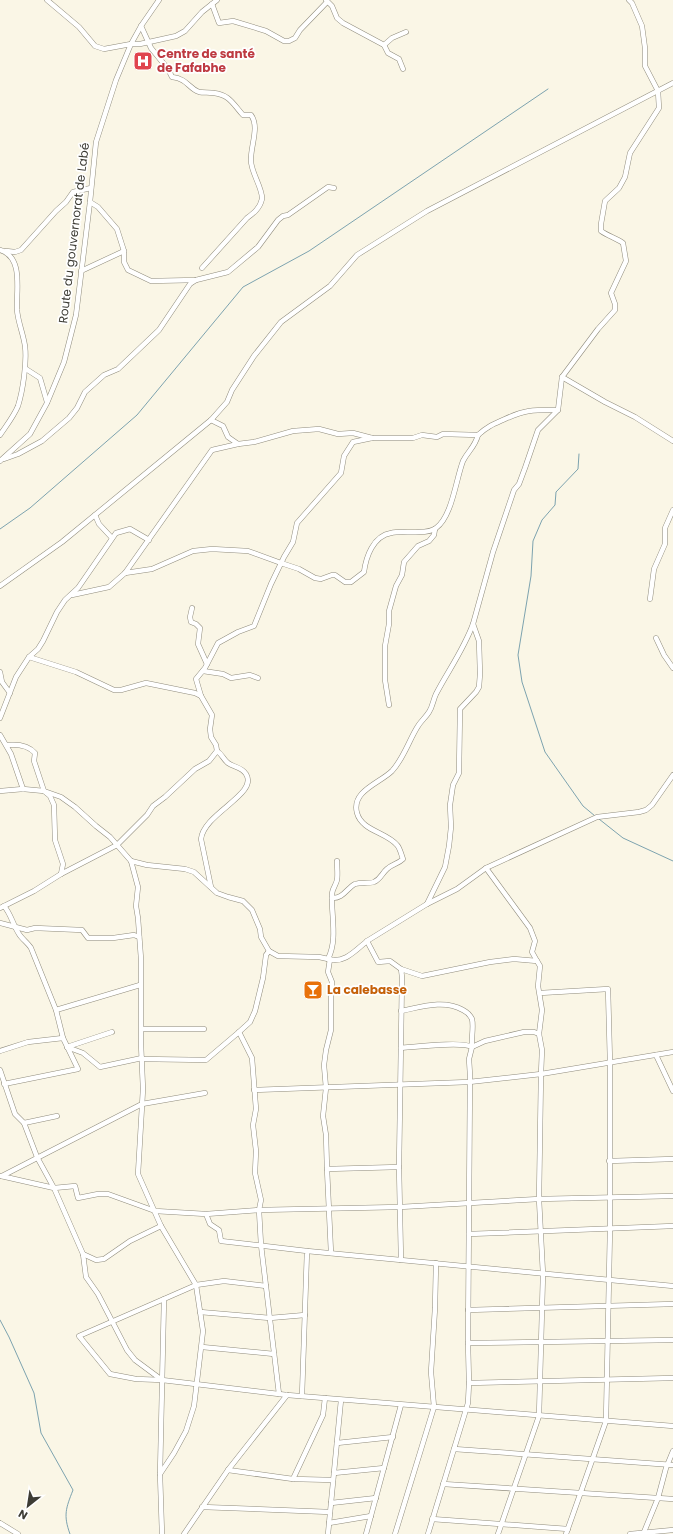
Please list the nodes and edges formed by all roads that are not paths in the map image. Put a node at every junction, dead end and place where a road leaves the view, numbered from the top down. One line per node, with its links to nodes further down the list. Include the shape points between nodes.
1 (47, 0): 10 (street, via 79,27 97,48)
2 (159, 0): 7 (street, Route du gouvernorat de Labé)
3 (217, 0): 6 (street)
4 (326, 1): 6 (street, via 295,38 289,41 233,22 219,23); 11 (street, via 343,23)
5 (631, 1): 14 (street, via 642,26 645,66)
6 (212, 4): 9 (street, via 185,31 176,36)
7 (141, 26): 9 (street); 10 (street, Route du gouvernorat de Labé)
8 (406, 32): 11 (street)
9 (148, 42): 10 (street); 21 (street, via 172,77 182,79 200,92 225,95 243,115 251,115 254,119 250,162 262,197 260,206)
10 (131, 44): 15 (street, Route du gouvernorat de Labé, via 116,80 96,142)
11 (384, 45): 12 (street, via 388,53 398,59)
12 (403, 69)
13 (673, 83): 14 (street)
14 (658, 91): 25 (street, via 659,108 630,153 625,177 619,188 605,201 602,231 623,243 626,261 611,293 616,304 615,310); 28 (street, via 427,211 357,255 330,286 281,322 254,356 227,402)
15 (92, 188): 17 (street, Route du gouvernorat de Labé); 19 (street, via 74,192 21,250)
16 (334, 188): 23 (street, via 328,187 283,216 258,247 228,272)
17 (90, 202): 20 (street, via 98,207 117,229); 22 (street, Route du gouvernorat de Labé)
18 (0, 250): 19 (street)
19 (6, 251): 24 (street, via 18,274 17,310 25,346)
20 (124, 251): 22 (street); 23 (street, via 124,262 128,270 151,281)
21 (202, 268)
22 (81, 271): 26 (street, Route du gouvernorat de Labé, via 76,315 64,362)
23 (196, 280): 34 (street, via 190,284 159,330 118,369 104,375 85,392 69,418 42,441)
24 (26, 369): 26 (street, via 40,378); 29 (street, via 18,407)
25 (562, 377): 27 (street); 32 (street)
26 (47, 403): 34 (street, Route du gouvernorat de Labé, via 30,434)
27 (558, 410): 30 (street, via 528,410 514,414 492,424); 46 (street, via 538,430 519,484 514,490)
28 (211, 420): 33 (street, via 223,426 228,437); 36 (street)
29 (0, 435)
30 (478, 435): 31 (street); 37 (street, via 475,445 464,461 442,523)
31 (372, 438): 33 (street, via 319,429 293,431); 40 (street, via 353,442 344,456 341,472 297,523 293,542)
32 (673, 440)
33 (238, 444): 39 (street, via 212,450)
34 (0, 460)
35 (673, 510): 44 (street, via 665,528 664,544 654,569)
36 (95, 515): 38 (street, via 99,524); 42 (street)
37 (435, 529): 40 (street, via 427,532 392,533 380,537 366,558 364,572 351,582 345,582 332,574 321,579 316,578 299,568); 56 (street, via 429,541 418,546 404,562 389,611 384,646)
38 (112, 538): 39 (street, via 116,533 130,529); 43 (street)
39 (149, 540): 41 (street)
40 (281, 563): 41 (street, via 248,551 212,549 193,551 152,569); 49 (street, via 254,626 218,643)
41 (125, 573): 43 (street, via 109,587)
42 (0, 586)
43 (71, 595): 48 (street, via 57,612 38,649)
44 (650, 599)
45 (192, 608): 49 (street, via 191,622 200,628 198,644)
46 (473, 624): 71 (street, via 430,711 418,726 404,753 392,771 369,787 358,802 356,810 362,823 396,844 403,859 388,868 376,881 367,884 357,883 337,898); 72 (street, via 479,641 478,687 460,709 459,772 453,785 450,805 449,846 445,868)
47 (656, 638): 50 (street)
48 (29, 657): 54 (street, via 16,677); 55 (street, via 76,672 114,690 146,683)
49 (207, 664): 51 (street)
50 (673, 668)
51 (203, 671): 53 (street, via 231,678 250,675); 55 (street, via 196,679)
52 (0, 672): 54 (street, via 2,682)
53 (258, 678)
54 (10, 693): 57 (street)
55 (201, 696): 60 (street, via 212,715 211,737)
56 (389, 705)
57 (0, 718)
58 (0, 736): 59 (street)
59 (7, 745): 62 (street); 63 (street, via 29,747 35,753 34,761)
60 (217, 751): 65 (street, via 209,761 195,769 153,806); 70 (street, via 229,764 242,769 248,782 241,795 211,820 202,833)
61 (673, 775): 68 (street, via 646,810 597,817)
62 (23, 789): 63 (street); 64 (street)
63 (44, 791): 65 (street, via 61,797 75,807); 69 (street, via 54,805 55,840 62,864)
64 (0, 792)
65 (117, 845): 66 (street); 69 (street)
66 (131, 861): 70 (street, via 194,872); 76 (street, via 138,887 136,906)
67 (337, 861): 71 (street, via 337,881)
68 (486, 868): 72 (street, via 457,889); 80 (street, via 530,928 535,941 532,952)
69 (61, 874): 73 (street)
70 (211, 888): 78 (street, via 248,905)
71 (332, 898): 79 (street, via 333,942)
72 (427, 904): 77 (street)
73 (2, 907): 75 (street, via 7,910)
74 (0, 923): 75 (street)
75 (16, 927): 76 (street, via 27,930 82,930 88,938 134,935); 84 (street, via 19,935 31,948)
76 (139, 937): 82 (street)
77 (367, 941): 79 (street, via 344,960); 81 (street, via 378,962 390,961)
78 (269, 951): 79 (street, via 278,956); 89 (street, via 266,955 255,1011 250,1022)
79 (329, 959): 105 (street, via 328,972 332,982 331,1030 324,1065)
80 (537, 961): 81 (street, via 514,959 490,962 422,976); 83 (street, via 540,966)
81 (401, 969): 85 (street)
82 (140, 985): 84 (street); 86 (street)
83 (540, 993): 90 (street, via 542,1010); 99 (street, via 608,989)
84 (56, 1010): 91 (street)
85 (401, 1011): 93 (street, via 445,1004 454,1006 470,1015); 94 (street)
86 (142, 1029): 87 (street); 98 (street)
87 (204, 1029)
88 (112, 1032): 92 (street)
89 (239, 1032): 98 (street, via 206,1060); 106 (street, via 252,1058)
90 (539, 1034): 93 (street, via 524,1032 485,1041); 101 (street, via 542,1050)
91 (63, 1038): 92 (street); 95 (street, via 28,1042)
92 (67, 1047): 98 (street, via 83,1053 100,1067); 103 (street, via 78,1069)
93 (472, 1047): 94 (street, via 454,1044); 102 (street)
94 (401, 1048): 104 (street)
95 (0, 1051)
96 (673, 1052): 97 (street)
97 (656, 1055): 99 (street); 107 (street)
98 (142, 1059): 109 (street)
99 (610, 1062): 101 (street); 114 (street)
100 (0, 1070): 103 (street)
101 (541, 1074): 102 (street); 121 (street)
102 (469, 1082): 104 (street); 122 (street)
103 (4, 1084): 111 (street, via 15,1114)
104 (400, 1084): 105 (street); 115 (street)
105 (326, 1088): 106 (street); 116 (street, via 323,1116)
106 (254, 1090): 125 (street, via 255,1173 261,1200)
107 (673, 1091)
108 (204, 1093): 109 (street)
109 (142, 1104): 112 (street); 126 (street, via 138,1174)
110 (57, 1116): 111 (street)
111 (24, 1123): 112 (street)
112 (37, 1158): 117 (street); 118 (street)
113 (673, 1159): 114 (street)
114 (609, 1161): 120 (street)
115 (399, 1167): 116 (street); 123 (street)
116 (327, 1169): 124 (street)
117 (1, 1177): 118 (street)
118 (54, 1188): 126 (street, via 75,1186 78,1198 108,1194); 136 (street)
119 (673, 1196): 120 (street)
120 (610, 1197): 121 (street); 130 (street)
121 (539, 1200): 122 (street); 131 (street)
122 (469, 1203): 123 (street); 132 (street)
123 (400, 1207): 124 (street); 137 (street)
124 (329, 1208): 125 (street); 135 (street)
125 (259, 1210): 127 (street); 133 (street)
126 (154, 1212): 127 (street); 128 (street)
127 (206, 1214): 133 (street, via 210,1224 219,1230 222,1241)
128 (161, 1226): 136 (street, via 130,1240 104,1259 96,1260); 142 (street)
129 (673, 1226): 130 (street)
130 (610, 1229): 131 (street); 141 (street)
131 (540, 1232): 132 (street); 140 (street)
132 (469, 1234): 139 (street)
133 (261, 1245): 134 (street); 143 (street)
134 (307, 1251): 135 (street); 151 (street)
135 (331, 1253): 137 (street)
136 (83, 1254): 153 (street, via 86,1277)
137 (401, 1260): 138 (street)
138 (436, 1263): 139 (street); 172 (street, via 432,1372)
139 (469, 1266): 140 (street); 149 (street)
140 (543, 1274): 141 (street); 148 (street)
141 (610, 1280): 144 (street); 147 (street)
142 (196, 1285): 143 (street, via 224,1281); 145 (street); 150 (street)
143 (266, 1286): 152 (street)
144 (673, 1286)
145 (164, 1299): 153 (street); 161 (street)
146 (673, 1304): 147 (street)
147 (609, 1306): 148 (street); 155 (street)
148 (541, 1308): 149 (street); 156 (street)
149 (468, 1310): 157 (street)
150 (200, 1312): 152 (street); 158 (street)
151 (305, 1315): 152 (street); 168 (street)
152 (270, 1318): 159 (street)
153 (112, 1322): 161 (street, via 135,1360); 161 (street, via 79,1336 110,1374)
154 (673, 1340): 155 (street)
155 (608, 1341): 156 (street); 162 (street)
156 (540, 1342): 157 (street); 163 (street)
157 (468, 1343): 164 (street)
158 (202, 1347): 159 (street); 165 (street)
159 (274, 1354): 166 (street)
160 (673, 1378): 162 (street)
161 (162, 1380): 165 (street); 188 (street)
162 (607, 1380): 163 (street); 175 (street)
163 (539, 1382): 164 (street); 174 (street)
164 (469, 1384): 173 (street)
165 (197, 1385): 166 (street); 188 (street, via 186,1431)
166 (279, 1394): 167 (street)
167 (287, 1395): 168 (street); 186 (street)
168 (302, 1396): 169 (street)
169 (325, 1398): 170 (street); 189 (street, via 323,1415)
170 (341, 1400): 171 (street); 178 (street)
171 (401, 1405): 172 (street); 177 (street)
172 (434, 1407): 173 (street); 213 (street)
173 (466, 1410): 174 (street); 179 (street)
174 (539, 1416): 175 (street); 181 (street)
175 (606, 1421): 176 (street); 182 (street)
176 (673, 1426)
177 (393, 1436): 178 (street); 185 (street)
178 (337, 1443): 187 (street)
179 (454, 1449): 181 (street); 191 (street)
180 (673, 1451): 183 (street)
181 (525, 1454): 182 (street); 192 (street)
182 (593, 1460): 183 (street); 193 (street)
183 (667, 1465): 184 (street); 195 (street)
184 (673, 1465)
185 (384, 1468): 187 (street); 194 (street)
186 (228, 1470): 189 (street); 198 (street)
187 (334, 1473): 190 (street)
188 (160, 1474): 209 (street)
189 (293, 1479): 190 (street)
190 (333, 1480): 197 (street)
191 (443, 1484): 192 (street); 201 (street)
192 (513, 1489): 193 (street); 204 (street)
193 (581, 1493): 195 (street); 206 (street)
194 (376, 1498): 197 (street); 200 (street)
195 (658, 1498): 196 (street); 207 (street)
196 (673, 1499)
197 (331, 1503): 199 (street)
198 (202, 1507): 199 (street); 210 (street)
199 (330, 1512): 203 (street)
200 (371, 1516): 203 (street); 212 (street)
201 (432, 1519): 204 (street); 214 (street)
202 (0, 1523): 208 (street)
203 (329, 1523): 211 (street)
204 (501, 1524): 206 (street); 215 (street)
205 (673, 1530): 207 (street)
206 (567, 1531)
207 (644, 1532): 216 (street)
208 (18, 1534)
209 (162, 1534)
210 (184, 1534)
211 (328, 1534)
212 (366, 1534)
213 (395, 1534)
214 (428, 1534)
215 (498, 1534)
216 (630, 1534)

